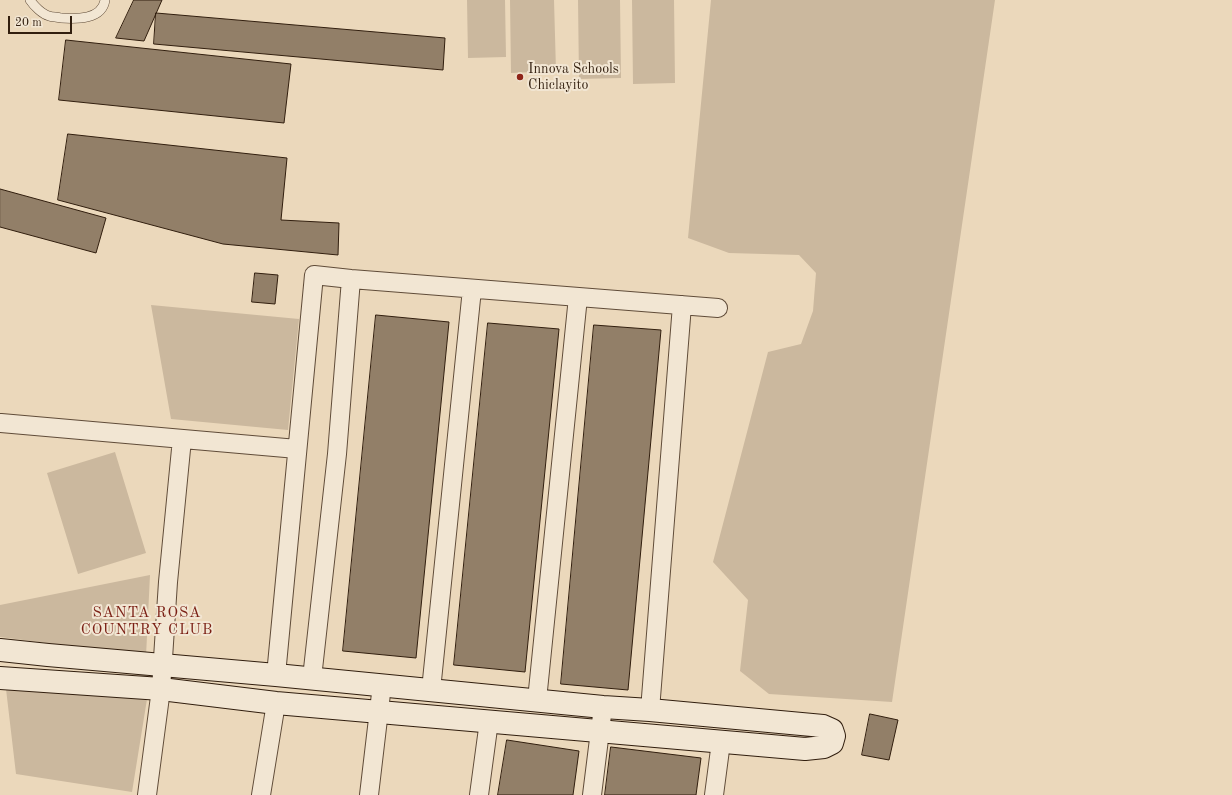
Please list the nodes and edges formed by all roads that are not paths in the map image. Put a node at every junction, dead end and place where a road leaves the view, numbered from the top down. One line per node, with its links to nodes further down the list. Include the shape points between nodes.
1 (30, 0): 2 (lane, via 48,16 67,18 90,17 98,12)
2 (105, 0)
3 (351, 279): 4 (street); 10 (street, via 314,275); 14 (street, via 337,454)
4 (472, 288): 5 (street); 18 (street)
5 (578, 297): 6 (street); 19 (street)
6 (682, 305): 7 (street); 22 (street)
7 (718, 308)
8 (1, 423): 9 (street)
9 (182, 439): 10 (street); 12 (street)
10 (297, 448): 13 (street)
11 (9, 651): 12 (street); 15 (street)
12 (162, 665): 13 (street); 17 (street)
13 (276, 675): 14 (street)
14 (312, 678): 16 (street)
15 (8, 679): 17 (street)
16 (382, 685): 18 (street); 23 (street)
17 (161, 689): 20 (street); 27 (street)
18 (431, 690): 19 (street)
19 (537, 700): 21 (street)
20 (276, 703): 23 (street); 28 (street)
21 (603, 707): 22 (street); 25 (street)
22 (650, 710): 26 (street, via 823,726 832,730 834,736 832,743 824,747 805,749)
23 (379, 712): 24 (street); 29 (street)
24 (490, 721): 25 (street); 30 (street)
25 (601, 731): 26 (street); 31 (street)
26 (721, 742): 32 (street)
27 (147, 795)
28 (261, 795)
29 (368, 795)
30 (479, 795)
31 (592, 795)
32 (714, 795)

